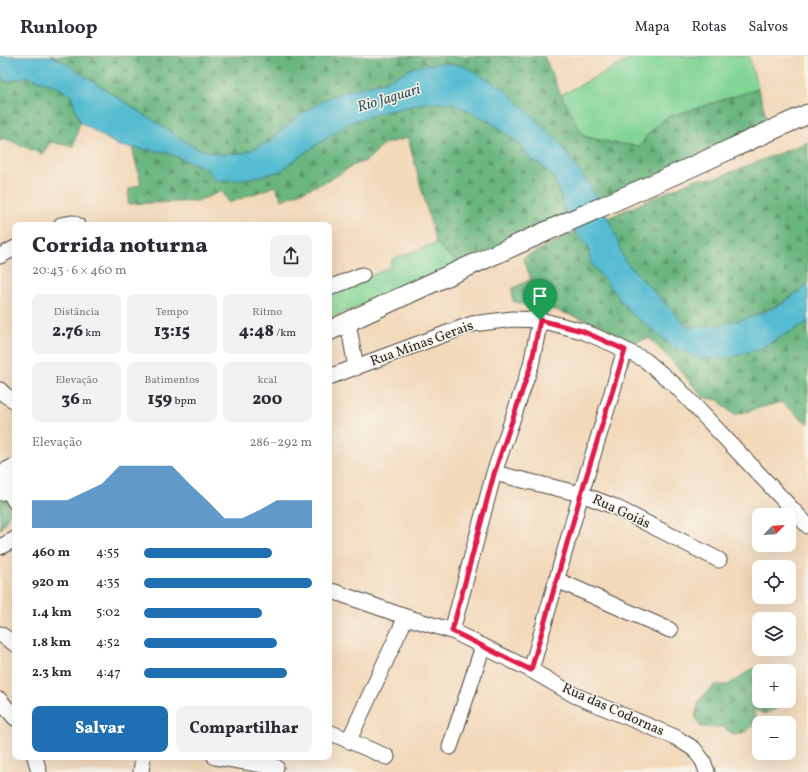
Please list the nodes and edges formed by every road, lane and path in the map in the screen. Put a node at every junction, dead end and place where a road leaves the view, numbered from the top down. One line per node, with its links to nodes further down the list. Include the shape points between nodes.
1 (808, 114): 7 (main road, via 444,276)
2 (12, 250): 3 (street)
3 (0, 256)
4 (362, 275): 5 (street)
5 (332, 287)
6 (540, 320): 9 (street, Rua Minas Gerais, via 582,331); 10 (street, Rua Minas Gerais, via 513,319 472,324); 14 (street, via 531,365)
7 (348, 322): 8 (main road); 10 (street)
8 (332, 330)
9 (625, 350): 17 (street); 18 (street, Rua Minas Gerais, via 645,360 676,386)
10 (356, 368): 11 (street, Rua Minas Gerais)
11 (332, 376)
12 (0, 390): 13 (street)
13 (12, 399)
14 (494, 474): 17 (street, Rua Goiás); 26 (street)
15 (12, 480): 16 (main road)
16 (9, 491)
17 (581, 494): 21 (street, Rua Goiás, via 613,506); 22 (street)
18 (808, 526)
19 (12, 540): 20 (street)
20 (0, 547)
21 (719, 560)
22 (557, 580): 25 (street); 30 (street)
23 (332, 592): 24 (street, Rua das Codornas)
24 (406, 617): 26 (street, Rua das Codornas); 34 (street)
25 (670, 630)
26 (452, 631): 29 (street, Rua das Codornas)
27 (0, 634): 28 (street)
28 (12, 642)
29 (483, 646): 30 (street, Rua das Codornas); 35 (street)
30 (531, 670): 43 (street, Rua das Codornas, via 574,695 675,737 694,749)
31 (0, 700): 32 (street)
32 (12, 714)
33 (332, 733): 34 (street)
34 (349, 740): 36 (street)
35 (450, 747)
36 (387, 757)
37 (36, 760): 41 (street)
38 (143, 760): 42 (street)
39 (235, 760): 40 (street)
40 (276, 766)
41 (39, 772)
42 (141, 772)
43 (707, 772)

